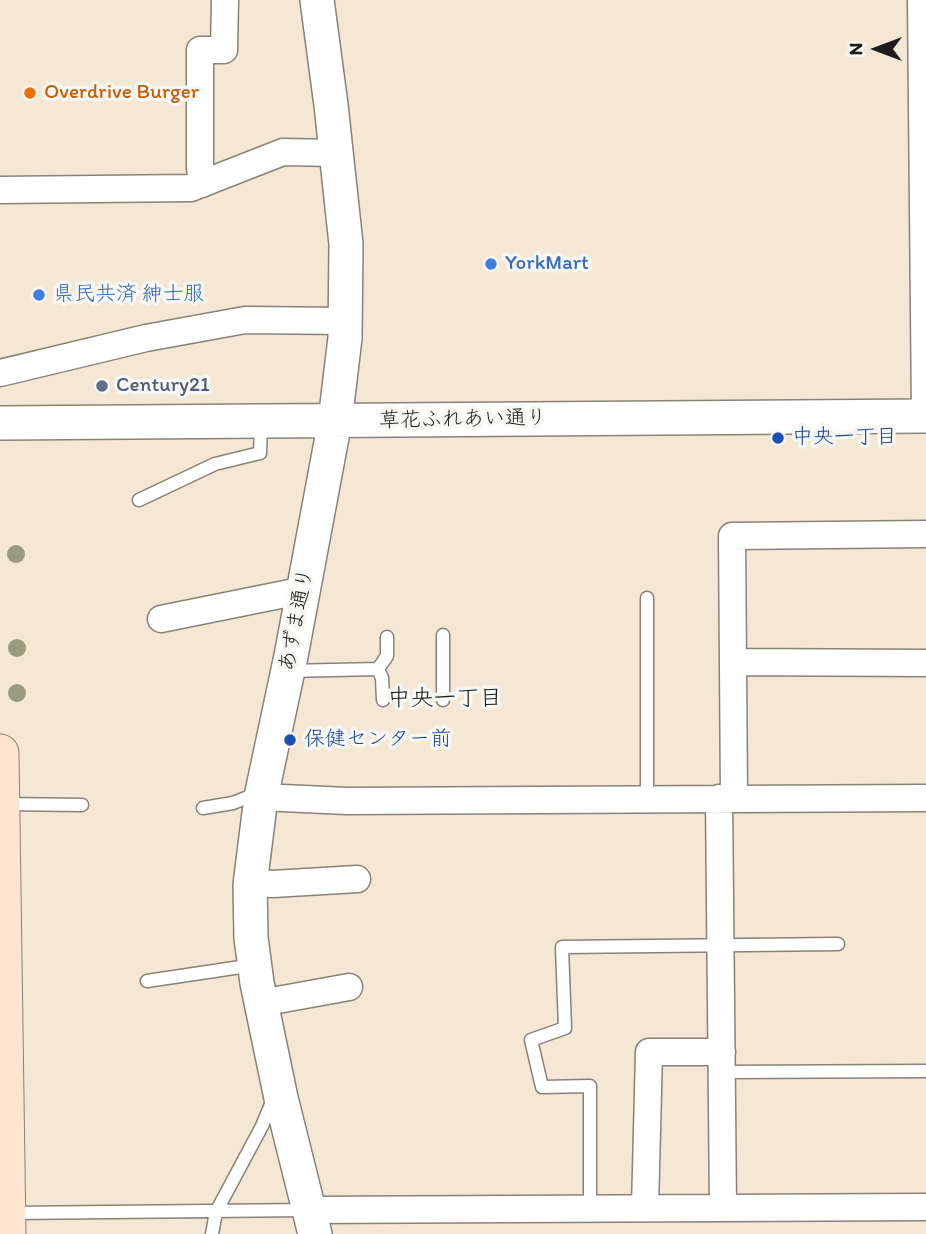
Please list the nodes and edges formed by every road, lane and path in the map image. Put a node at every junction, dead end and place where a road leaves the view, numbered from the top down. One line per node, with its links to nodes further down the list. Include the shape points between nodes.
1 (225, 0): 5 (street, via 224,50 200,50)
2 (317, 0): 4 (street, あずま通り)
3 (921, 0): 9 (street)
4 (336, 153): 5 (street, via 283,152); 7 (street, あずま通り, via 346,244)
5 (202, 184): 6 (street, via 191,188)
6 (0, 190)
7 (346, 320): 8 (street, via 245,320); 10 (street, あずま通り)
8 (0, 373)
9 (925, 416): 10 (street, 草花ふれあい通り)
10 (335, 421): 11 (street, 草花ふれあい通り); 15 (street, あずま通り)
11 (261, 422): 12 (street, 草花ふれあい通り); 13 (lane, via 260,453 215,464)
12 (0, 423)
13 (139, 500)
14 (926, 534): 20 (street, via 732,536)
15 (302, 594): 17 (street); 23 (street, あずま通り)
16 (647, 597): 29 (lane)
17 (161, 619)
18 (443, 635): 25 (lane)
19 (387, 637): 22 (lane, via 387,656)
20 (733, 662): 21 (street); 28 (street)
21 (926, 663)
22 (378, 669): 23 (lane); 24 (lane)
23 (288, 671): 27 (street, あずま通り)
24 (383, 700)
25 (443, 700)
26 (0, 753): 32 (main road)
27 (261, 797): 29 (street, via 347,801); 33 (lane); 35 (street, あずま通り)
28 (726, 797): 29 (street); 30 (street); 36 (street)
29 (647, 798)
30 (926, 798)
31 (82, 805): 32 (lane)
32 (1, 808): 50 (main road)
33 (203, 808)
34 (357, 879): 35 (street)
35 (250, 883): 38 (street, あずま通り)
36 (720, 944): 37 (lane); 42 (street); 48 (lane, via 562,947 565,1028 531,1040 542,1087 590,1086)
37 (838, 944)
38 (255, 964): 39 (lane); 41 (street, あずま通り)
39 (147, 981)
40 (349, 987): 41 (street)
41 (261, 1003): 44 (street, あずま通り)
42 (723, 1062): 43 (lane); 45 (street); 47 (street, via 649,1052)
43 (926, 1072)
44 (281, 1098): 49 (lane, via 272,1102); 51 (street, あずま通り)
45 (723, 1207): 46 (street); 47 (street)
46 (926, 1207)
47 (645, 1208): 48 (street)
48 (590, 1209): 51 (street)
49 (216, 1212): 50 (lane); 51 (lane); 52 (lane)
50 (5, 1220)
51 (312, 1222)
52 (212, 1234)

